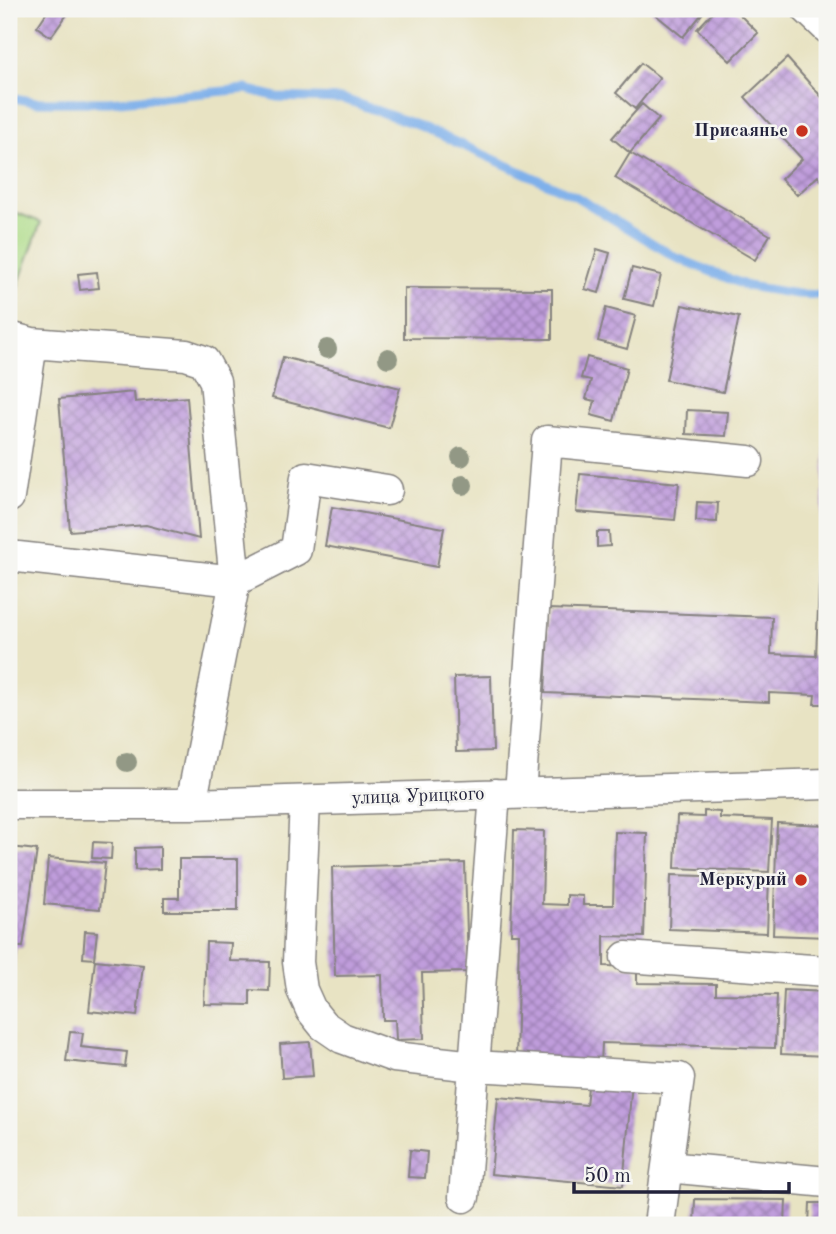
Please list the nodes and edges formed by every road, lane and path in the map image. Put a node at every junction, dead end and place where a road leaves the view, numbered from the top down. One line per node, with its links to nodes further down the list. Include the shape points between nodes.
1 (807, 9): 2 (street)
2 (827, 28)
3 (20, 340): 6 (street); 8 (street, via 186,355 204,361 215,381)
4 (748, 461): 10 (street, via 547,441)
5 (387, 490): 8 (street, via 306,477 296,550)
6 (9, 497)
7 (9, 556): 8 (street)
8 (235, 581): 13 (street)
9 (827, 784): 10 (street, улица Урицкого)
10 (507, 794): 11 (street, улица Урицкого); 16 (street)
11 (304, 801): 13 (street, улица Урицкого); 16 (street, via 299,962 302,990 311,1010 342,1038 394,1058)
12 (9, 804): 13 (street, улица Урицкого)
13 (191, 804)
14 (626, 957): 15 (street)
15 (827, 971)
16 (474, 1066): 17 (street, via 679,1078); 19 (street)
17 (667, 1167): 18 (street); 20 (street)
18 (827, 1182)
19 (464, 1197)
20 (659, 1225)

